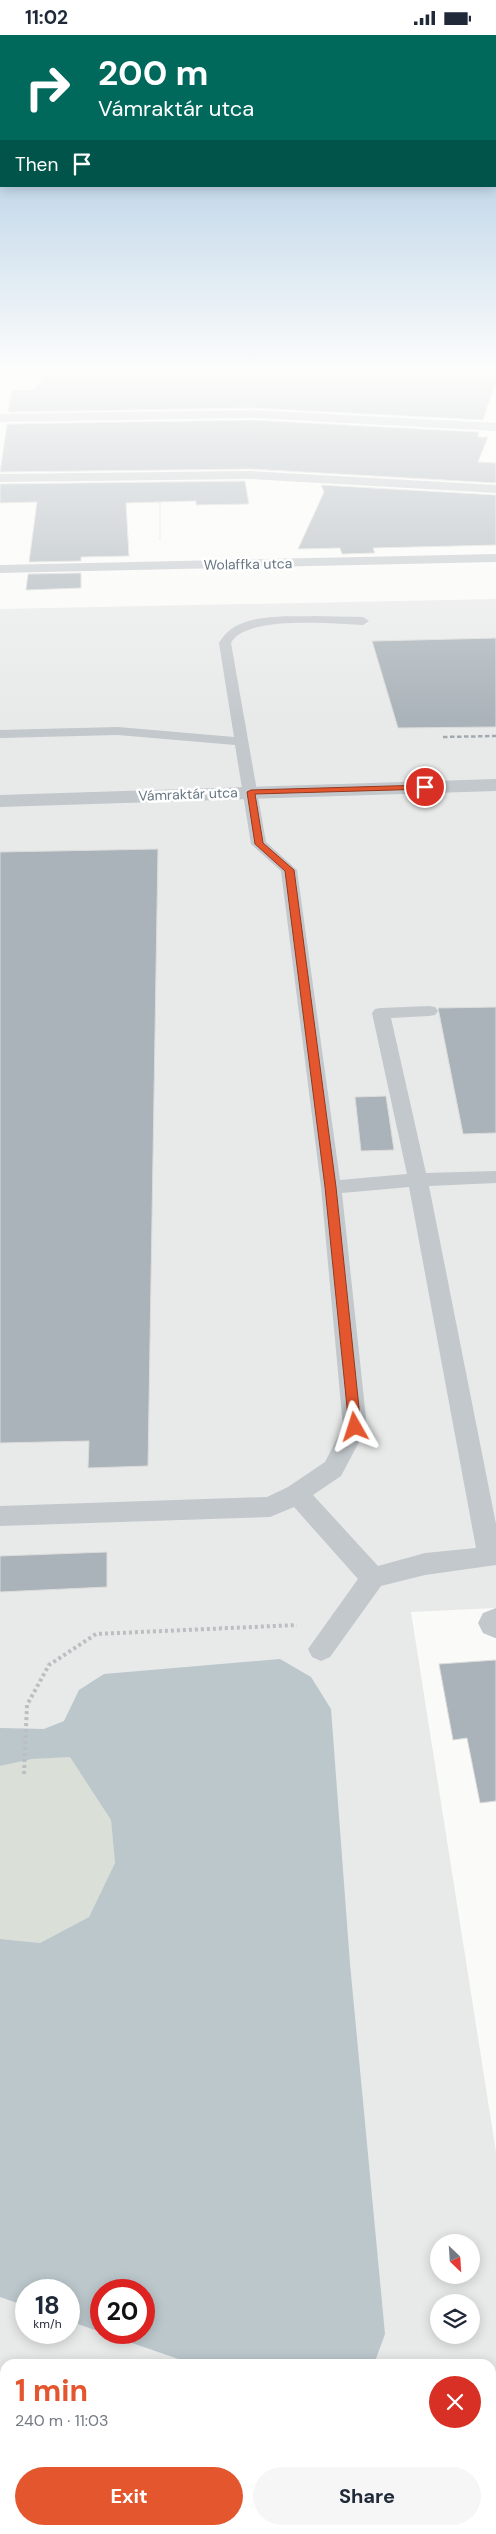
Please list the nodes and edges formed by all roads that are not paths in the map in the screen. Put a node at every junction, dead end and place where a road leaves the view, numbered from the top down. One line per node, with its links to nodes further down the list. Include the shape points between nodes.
1 (454, 487): 2 (street)
2 (496, 489)
3 (496, 558): 4 (street, Wolaffka utca)
4 (0, 569)
5 (363, 621): 7 (lane, via 272,622 246,625 230,633 225,643)
6 (0, 734): 7 (lane, via 118,731)
7 (243, 742): 9 (lane)
8 (496, 785): 9 (street, Vámraktár utca)
9 (251, 792): 10 (street, Vámraktár utca); 14 (lane, via 259,844 289,870)
10 (0, 801)
11 (429, 1011): 13 (lane, via 381,1013)
12 (496, 1177): 13 (lane)
13 (418, 1180): 14 (lane); 17 (lane, via 490,1557 425,1564)
14 (331, 1187): 15 (lane, via 355,1427 333,1469)
15 (297, 1494): 16 (lane, via 270,1507); 17 (lane)
16 (0, 1516)
17 (373, 1578): 18 (lane)
18 (321, 1649)

